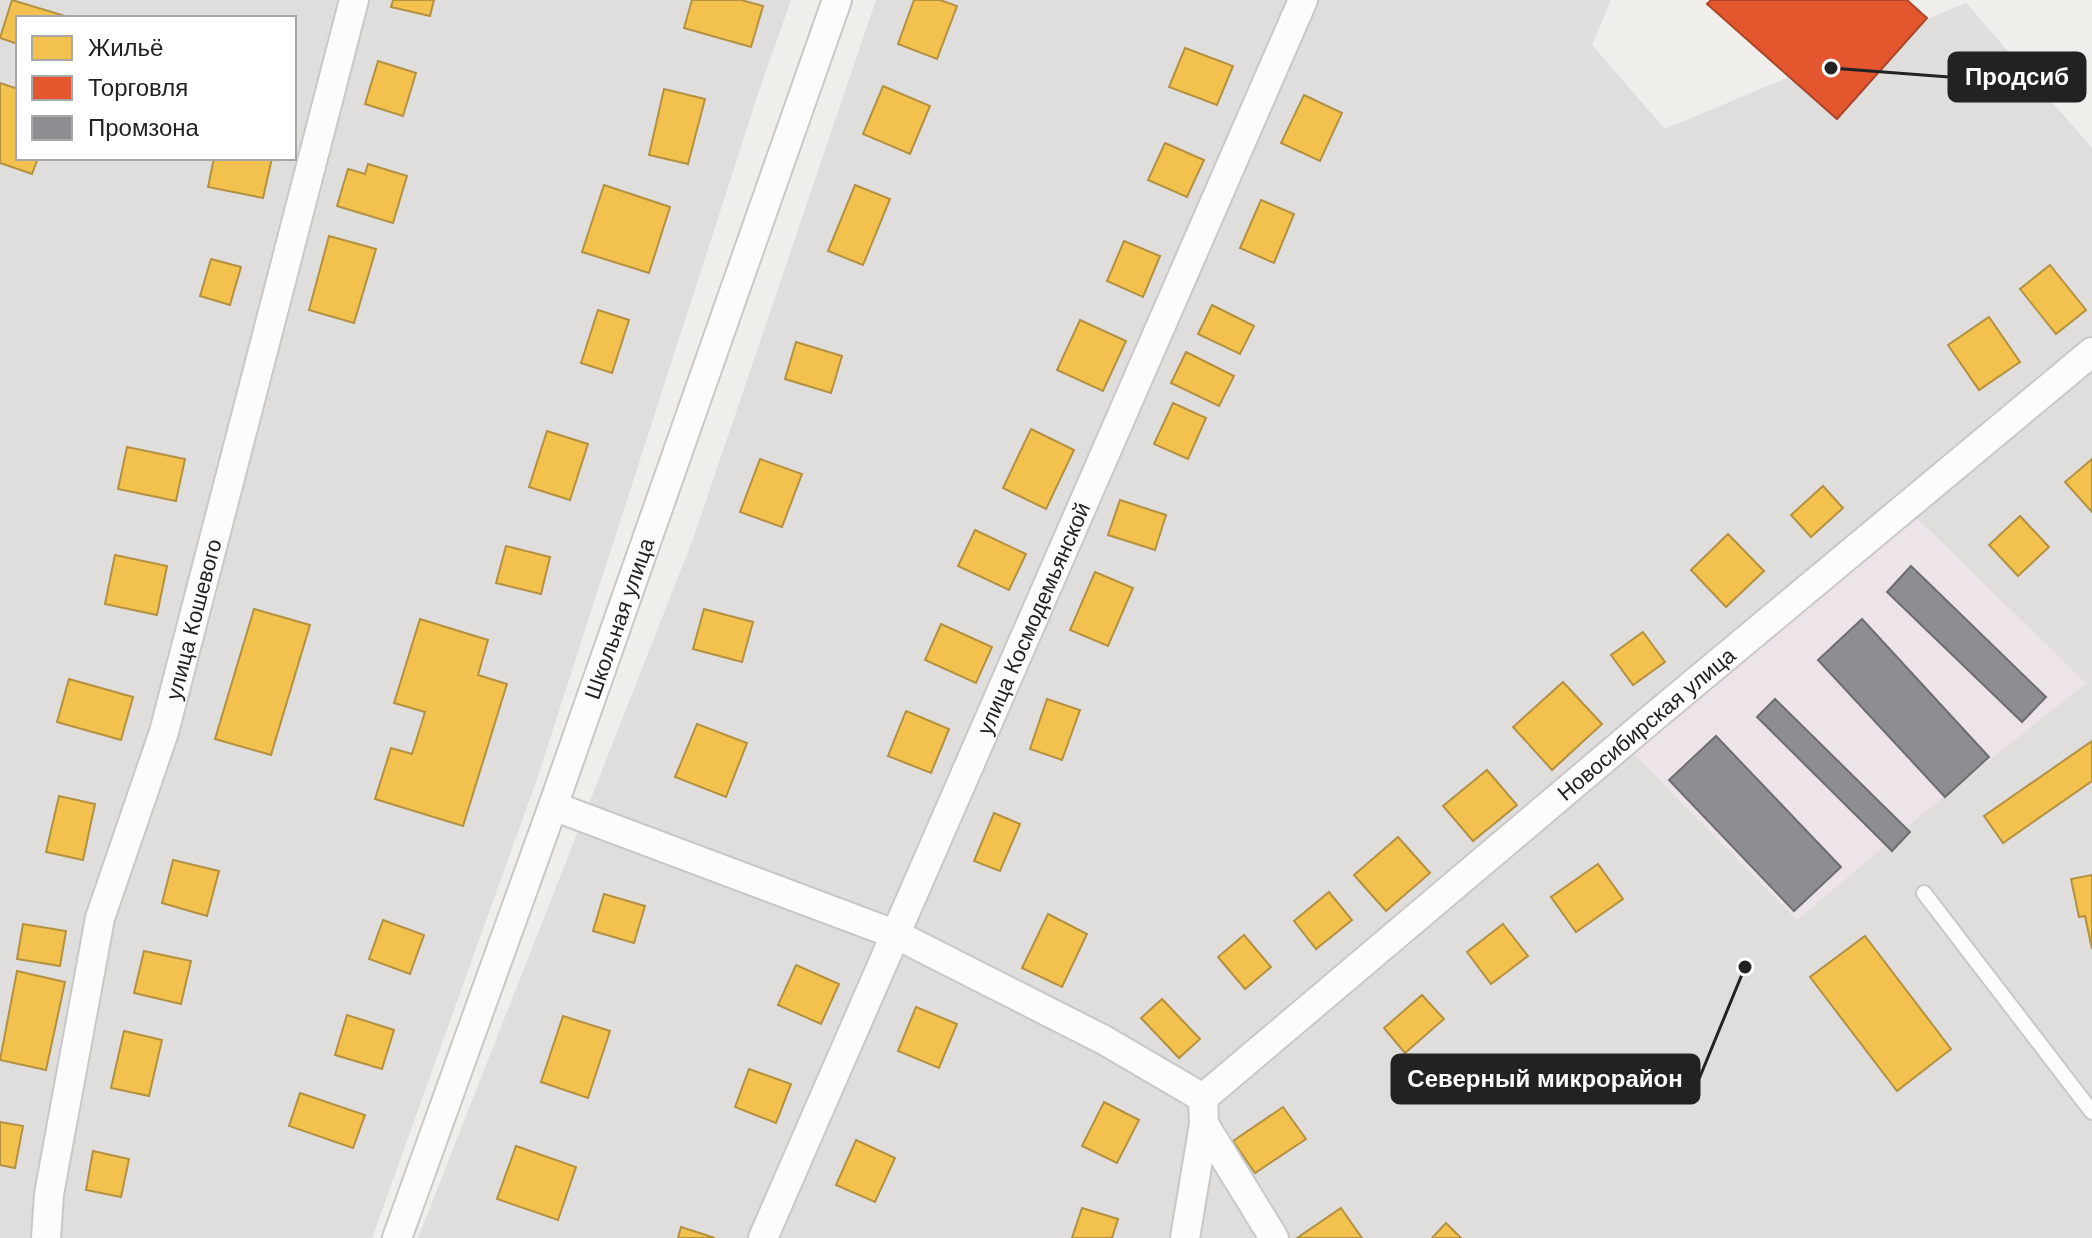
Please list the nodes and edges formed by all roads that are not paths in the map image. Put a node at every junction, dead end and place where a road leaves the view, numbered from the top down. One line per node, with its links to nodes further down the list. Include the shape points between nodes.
1 (354, 0): 10 (street, улица Кошевого, via 164,732 100,918 49,1194)
2 (837, 0): 5 (street, Школьная улица)
3 (1303, 0): 7 (street, улица Космодемьянской)
4 (2092, 352): 8 (street, Новосибирская улица, via 1656,715)
5 (553, 806): 7 (street); 11 (street, Школьная улица)
6 (1924, 893): 9 (lane)
7 (897, 935): 8 (street, via 1104,1040); 12 (street, улица Космодемьянской)
8 (1204, 1111): 13 (street); 14 (street)
9 (2092, 1112)
10 (46, 1238)
11 (397, 1238)
12 (763, 1238)
13 (1185, 1238)
14 (1274, 1238)

